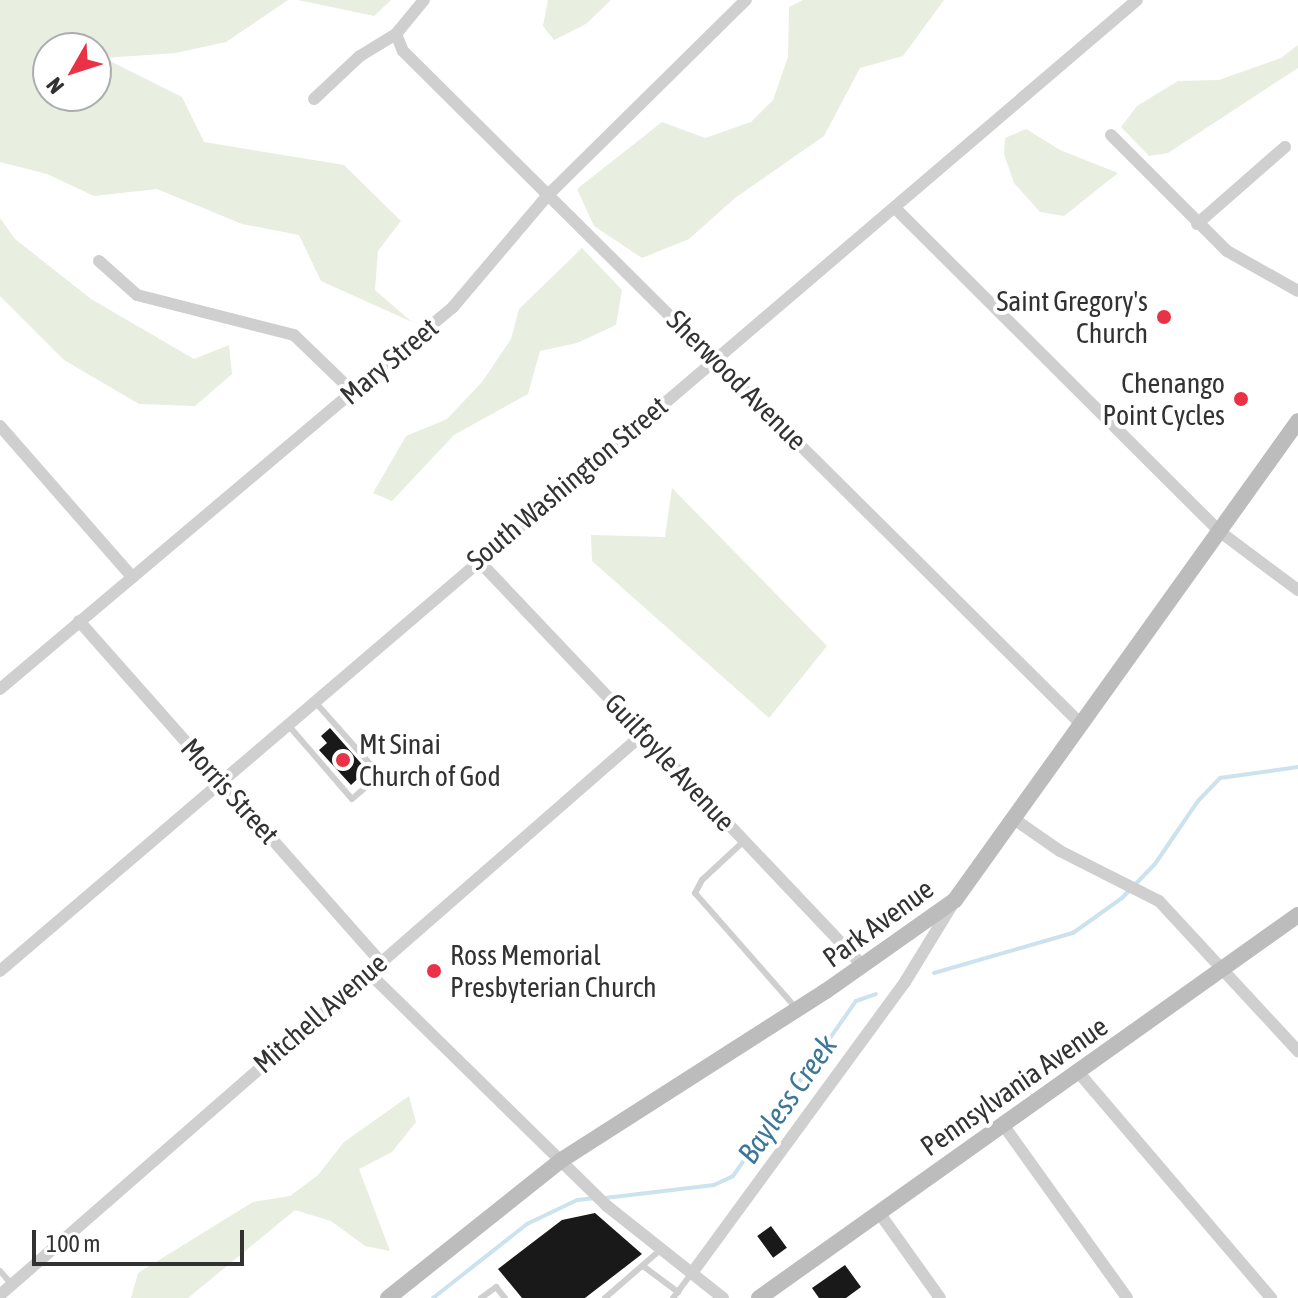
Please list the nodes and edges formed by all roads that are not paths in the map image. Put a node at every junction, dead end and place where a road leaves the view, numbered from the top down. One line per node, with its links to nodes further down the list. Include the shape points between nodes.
1 (424, 0): 4 (street)
2 (746, 0): 8 (street, Mary Street)
3 (1137, 0): 9 (street, South Washington Street)
4 (396, 34): 5 (street, via 360,56); 8 (street, Sherwood Avenue, via 403,51)
5 (314, 99)
6 (1111, 135): 10 (street)
7 (1285, 147): 10 (street)
8 (548, 195): 13 (street, Sherwood Avenue); 14 (street, Mary Street, via 453,307)
9 (895, 208): 13 (street, South Washington Street); 17 (street)
10 (1197, 224): 12 (street, via 1227,251)
11 (99, 261): 14 (street, via 118,282 161,304 235,317 294,335)
12 (1298, 291)
13 (716, 358): 18 (street, South Washington Street); 25 (street, Sherwood Avenue)
14 (352, 391): 19 (street, Mary Street)
15 (1298, 421): 17 (street, Park Avenue)
16 (0, 426): 19 (street)
17 (1219, 531): 20 (street); 25 (street, Park Avenue)
18 (477, 559): 23 (street, South Washington Street); 26 (street, Guilfoyle Avenue)
19 (132, 577): 21 (street, Mary Street)
20 (1298, 590)
21 (79, 621): 22 (street, Mary Street); 27 (street, Morris Street)
22 (0, 689)
23 (314, 700): 24 (street, South Washington Street); 24 (lane, via 380,775 352,799)
24 (287, 723): 27 (street, South Washington Street)
25 (1082, 725): 28 (street, Park Avenue)
26 (643, 734): 29 (street, Guilfoyle Avenue); 32 (street, Mitchell Avenue)
27 (220, 781): 32 (street, Morris Street); 35 (street, South Washington Street)
28 (1014, 819): 30 (street, Park Avenue); 34 (street, via 1060,851 1159,901)
29 (744, 841): 33 (street, Guilfoyle Avenue); 37 (lane, via 695,893)
30 (955, 900): 33 (street, Park Avenue); 46 (street, via 905,982)
31 (1298, 915): 34 (street, Pennsylvania Avenue)
32 (380, 961): 36 (street, Mitchell Avenue)
33 (862, 965): 37 (street, Park Avenue)
34 (1226, 968): 38 (street); 39 (street, Pennsylvania Avenue)
35 (0, 971)
36 (368, 972): 41 (street); 47 (street, Mitchell Avenue)
37 (797, 1010): 41 (street, Park Avenue)
38 (1298, 1051)
39 (1079, 1073): 40 (street, Pennsylvania Avenue); 58 (street)
40 (1004, 1126): 42 (street, Pennsylvania Avenue); 57 (street)
41 (560, 1161): 43 (street); 50 (street, Park Avenue)
42 (880, 1214): 55 (street, Pennsylvania Avenue); 56 (street)
43 (659, 1251): 44 (lane); 46 (street)
44 (643, 1266): 49 (lane); 53 (lane)
45 (0, 1271): 47 (lane)
46 (692, 1273): 49 (lane); 54 (street)
47 (12, 1285): 48 (street, Mitchell Avenue)
48 (0, 1295)
49 (676, 1295)
50 (388, 1298)
51 (481, 1298): 52 (lane, via 496,1287)
52 (505, 1298)
53 (605, 1298)
54 (723, 1298)
55 (759, 1298)
56 (940, 1298)
57 (1127, 1298)
58 (1271, 1298)

